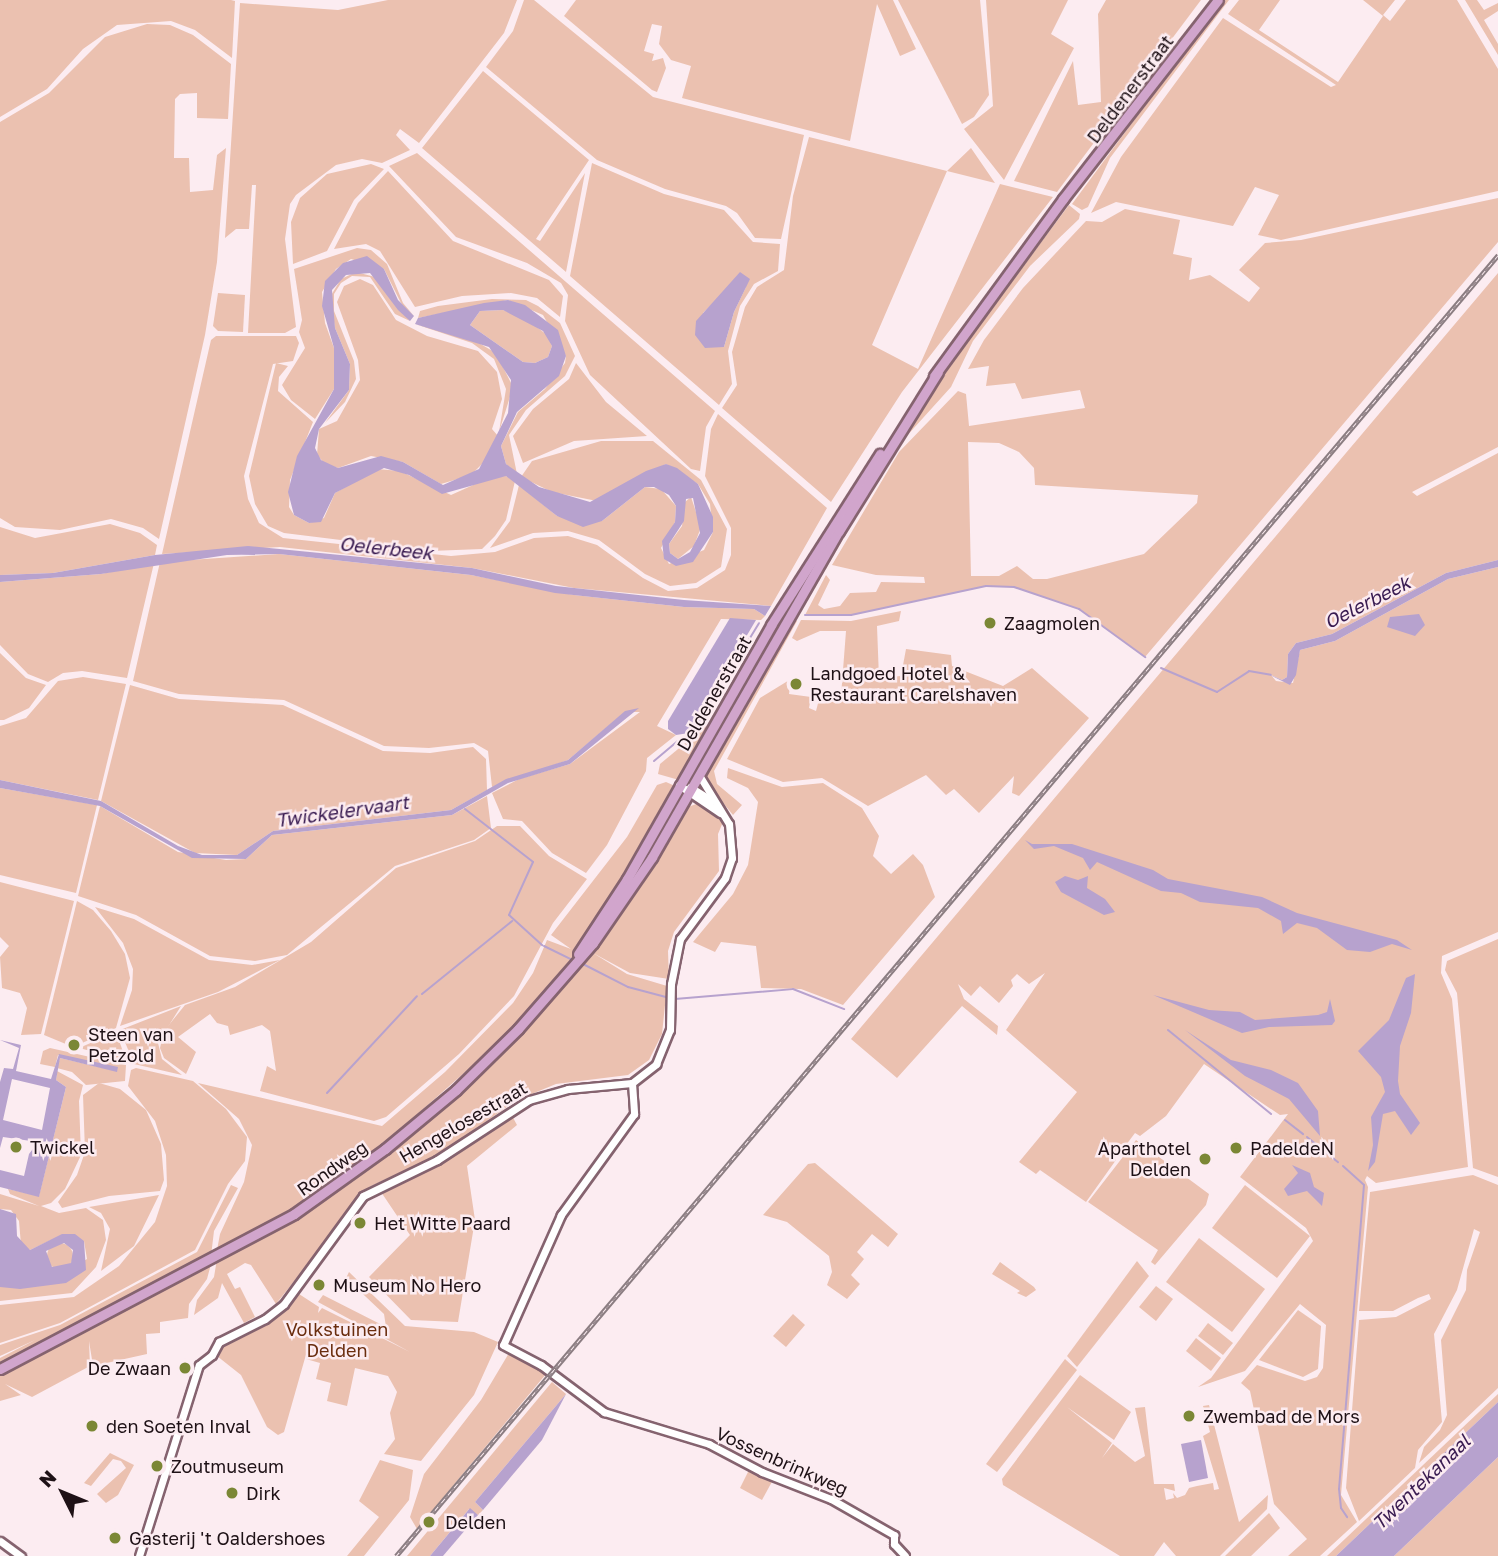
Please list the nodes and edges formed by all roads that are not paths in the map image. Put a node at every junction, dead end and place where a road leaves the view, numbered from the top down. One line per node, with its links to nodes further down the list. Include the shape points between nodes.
1 (1216, 0): 2 (main road, Deldenerstraat)
2 (938, 372): 3 (main road, Deldenerstraat, via 844,522); 4 (main road, Deldenerstraat, via 790,593)
3 (699, 775): 5 (main road, Deldenerstraat); 6 (street)
4 (679, 785): 5 (street); 9 (main road, Deldenerstraat, via 578,954)
5 (691, 790): 6 (street); 7 (street); 8 (main road, Deldenerstraat)
6 (715, 803): 7 (street)
7 (723, 815): 10 (street, via 732,835 729,870 680,939 666,1046 652,1069)
8 (618, 908): 9 (main road, Rondweg, via 559,985)
9 (518, 1029): 11 (main road, Rondweg, via 456,1090 385,1149 294,1214)
10 (632, 1083): 14 (street, Hengelosestraat, via 568,1089 529,1100 437,1160 371,1189 284,1304 219,1342 212,1355 201,1361 191,1380); 15 (street, Vossenbrinkweg, via 634,1114 561,1215 503,1345 541,1365 604,1412 709,1444 762,1472 820,1493 894,1535 894,1544)
11 (0, 1369)
12 (0, 1541): 13 (street)
13 (21, 1556)
14 (139, 1556)
15 (905, 1556)

